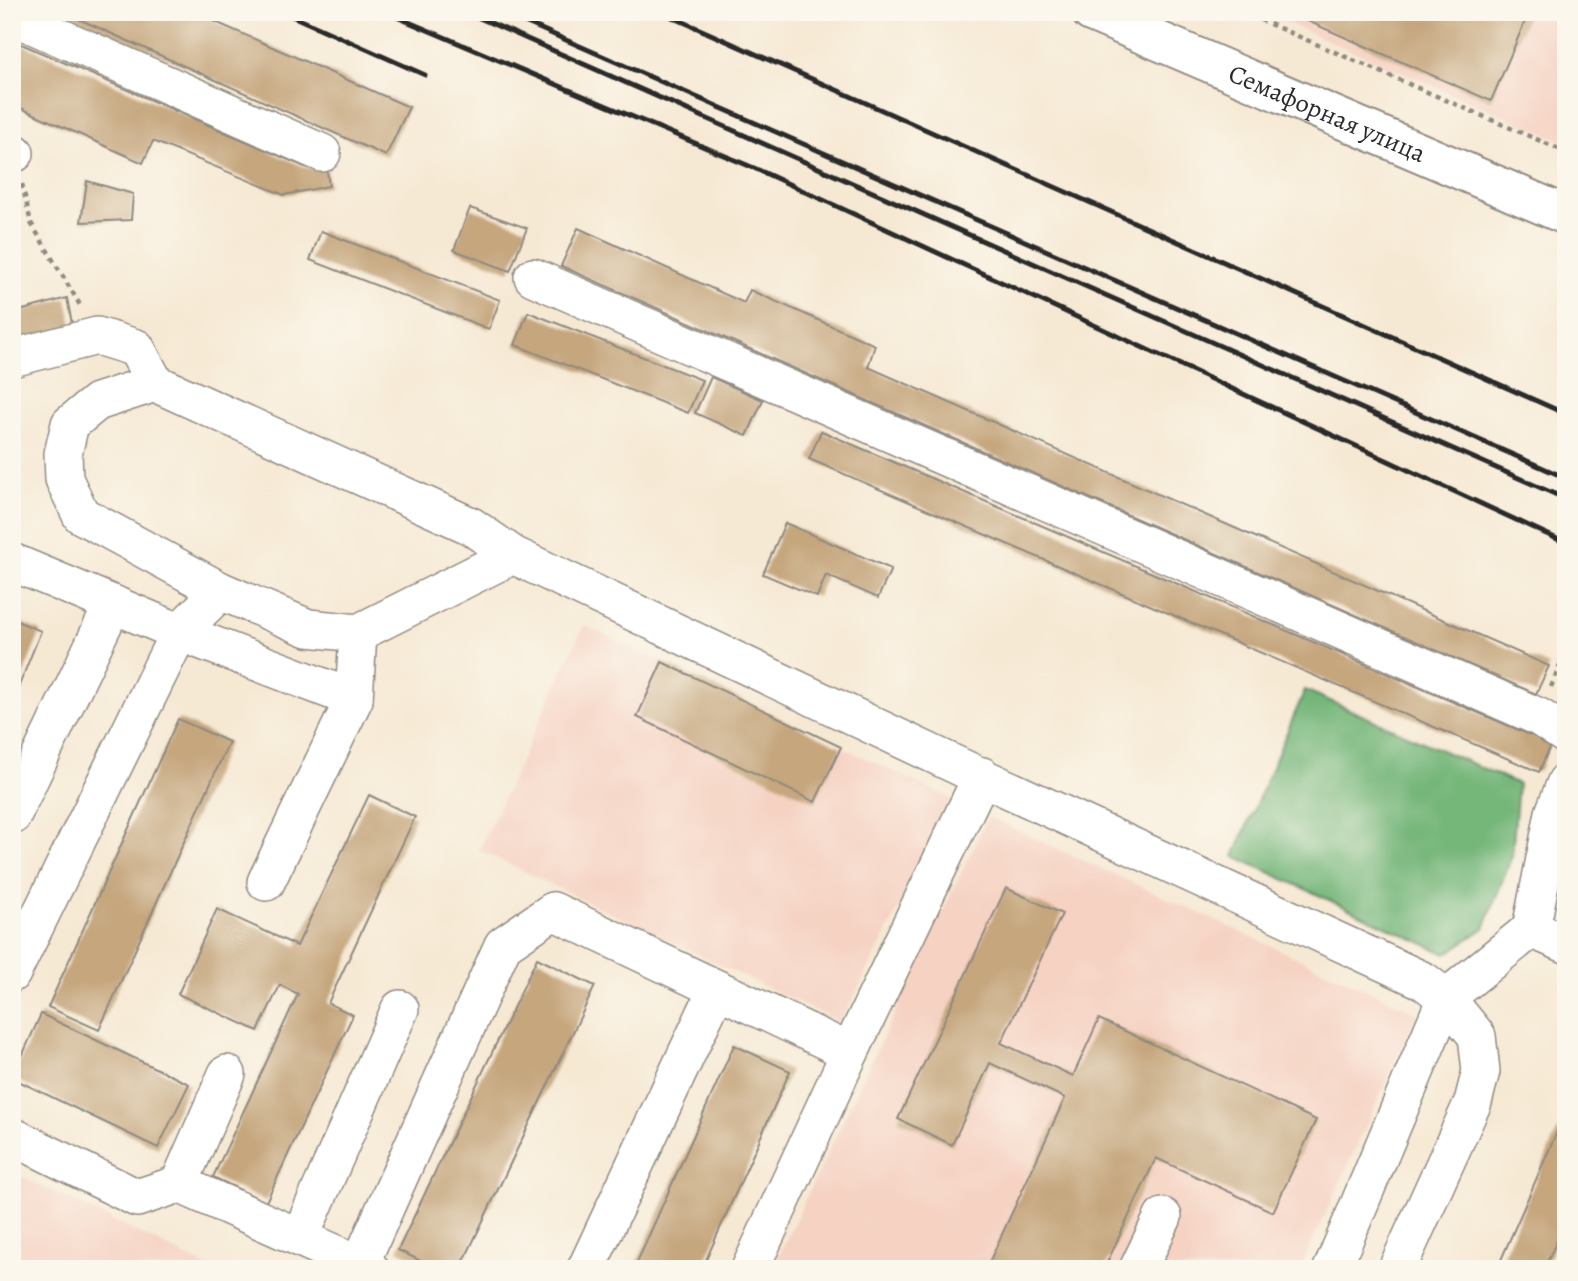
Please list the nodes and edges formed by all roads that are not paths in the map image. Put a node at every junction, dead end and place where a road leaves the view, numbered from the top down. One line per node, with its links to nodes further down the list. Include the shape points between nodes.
1 (1091, 12): 4 (highway, Семафорная улица)
2 (12, 16): 3 (lane)
3 (322, 153)
4 (1566, 215)
5 (533, 277): 15 (lane, via 1539,717)
6 (12, 358): 7 (lane, via 97,336 136,348)
7 (155, 383): 8 (lane, via 471,526); 10 (lane, via 97,402 70,424 63,454 64,479 80,515)
8 (513, 555): 13 (lane); 16 (lane)
9 (12, 562): 11 (lane)
10 (221, 591): 12 (lane); 13 (lane, via 308,628)
11 (114, 604): 12 (lane); 18 (lane)
12 (179, 632): 14 (lane); 22 (lane)
13 (358, 633): 14 (lane)
14 (354, 699): 19 (lane)
15 (1566, 735)
16 (982, 776): 24 (lane, via 1424,981); 26 (lane)
17 (1562, 804): 20 (lane)
18 (12, 816)
19 (266, 882)
20 (1531, 929): 21 (lane); 24 (lane)
21 (1566, 944)
22 (12, 973)
23 (717, 989): 26 (lane); 32 (lane, via 553,911 503,945); 33 (lane)
24 (1446, 998): 36 (lane); 37 (lane, via 1477,1036 1481,1071 1473,1102)
25 (400, 1009): 31 (lane)
26 (850, 1052): 34 (lane)
27 (227, 1074): 29 (lane)
28 (12, 1136): 29 (lane, via 137,1198)
29 (179, 1184): 31 (lane)
30 (1163, 1217): 35 (lane)
31 (300, 1237): 32 (lane)
32 (365, 1266)
33 (586, 1269)
34 (750, 1269)
35 (1138, 1269)
36 (1332, 1269)
37 (1397, 1269)

